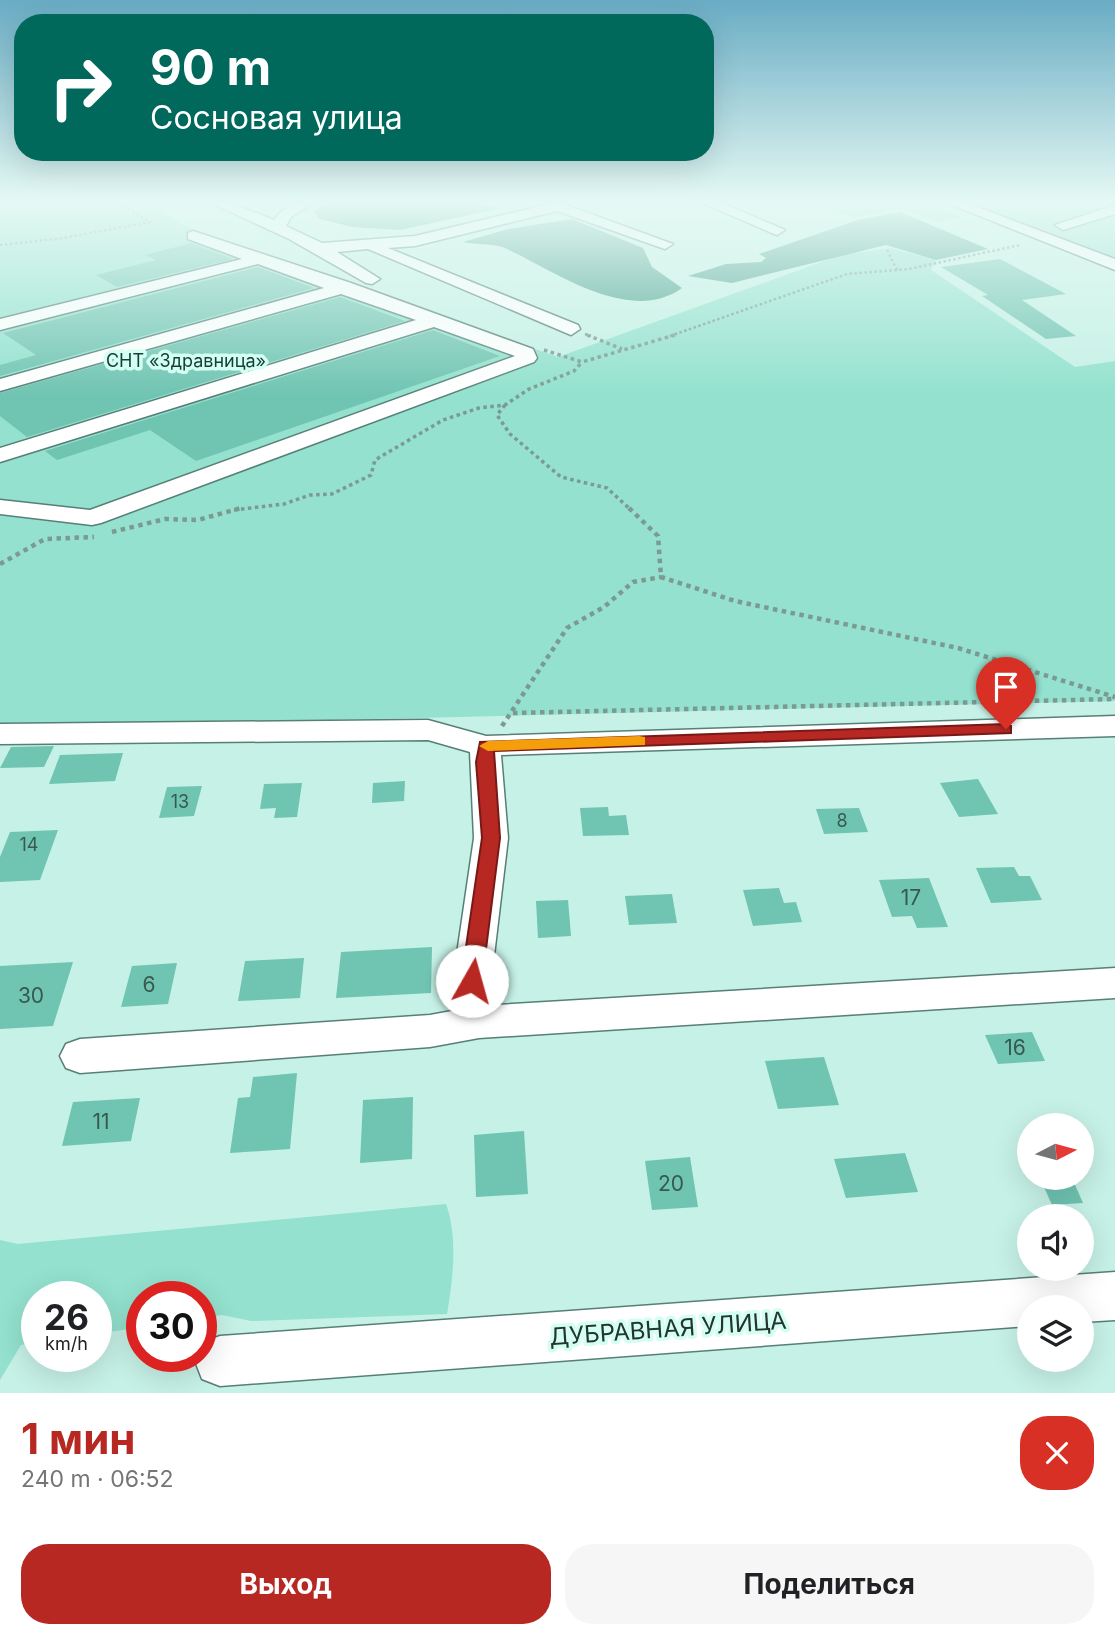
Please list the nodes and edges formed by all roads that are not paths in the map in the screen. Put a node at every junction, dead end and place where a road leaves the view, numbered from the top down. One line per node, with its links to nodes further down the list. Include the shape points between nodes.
1 (232, 266): 7 (street)
2 (280, 266): 5 (street)
3 (351, 266): 5 (street, via 372,279)
4 (417, 266): 8 (street)
5 (342, 288): 6 (street); 9 (street)
6 (433, 321): 10 (street); 11 (street, via 526,353 527,358 92,518)
7 (0, 325)
8 (571, 329)
9 (0, 385)
10 (0, 455)
11 (0, 507)
12 (1115, 726): 14 (street)
13 (0, 734): 14 (street, via 428,730)
14 (486, 746): 16 (street, via 491,838 472,981)
15 (1115, 983): 16 (street)
16 (479, 1022): 17 (street, via 430,1031)
17 (80, 1056)
18 (1115, 1296): 19 (street, ДУБРАВНАЯ УЛИЦА)
19 (220, 1361)

